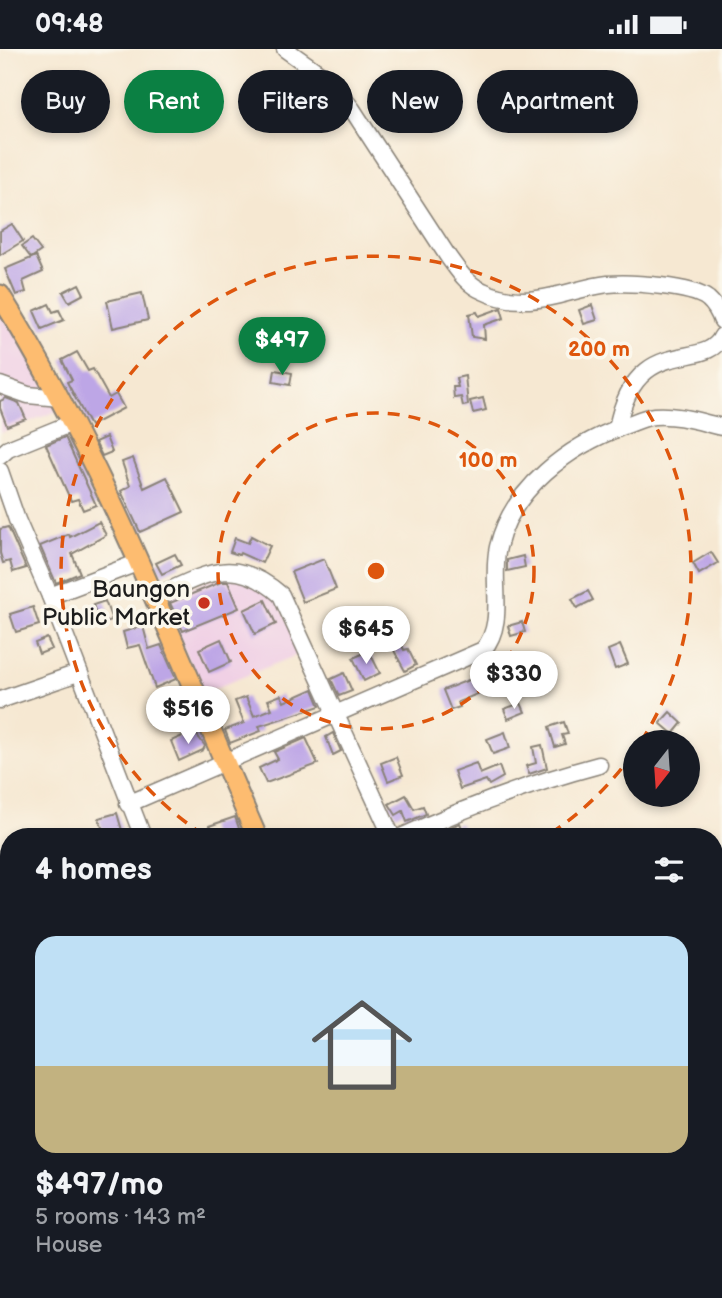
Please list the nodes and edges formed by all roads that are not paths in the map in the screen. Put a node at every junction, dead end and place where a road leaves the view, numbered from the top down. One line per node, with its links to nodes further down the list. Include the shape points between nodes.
1 (285, 49): 3 (street, via 330,81 449,258 481,291 527,300 611,283 640,285 707,298)
2 (0, 295): 6 (main road)
3 (722, 321)
4 (722, 336): 9 (street, via 713,347 657,362 643,372 629,387)
5 (0, 385): 6 (street, via 36,397)
6 (60, 398): 7 (main road)
7 (72, 423): 10 (street); 14 (main road)
8 (722, 427): 9 (street, via 652,416)
9 (617, 429): 19 (street, via 555,462 511,515 495,565 494,634 482,650)
10 (0, 456)
11 (0, 471): 12 (street)
12 (16, 520): 13 (street); 15 (street)
13 (0, 527)
14 (137, 563): 15 (street); 16 (main road)
15 (50, 596): 17 (street)
16 (153, 598): 19 (street, via 223,569 268,584 289,610); 20 (main road)
17 (78, 673): 18 (street); 22 (street)
18 (0, 700)
19 (334, 715): 20 (street); 25 (street)
20 (224, 762): 22 (street); 24 (main road)
21 (599, 765): 26 (street)
22 (128, 804): 23 (street)
23 (139, 828)
24 (253, 828)
25 (388, 828)
26 (420, 828)

